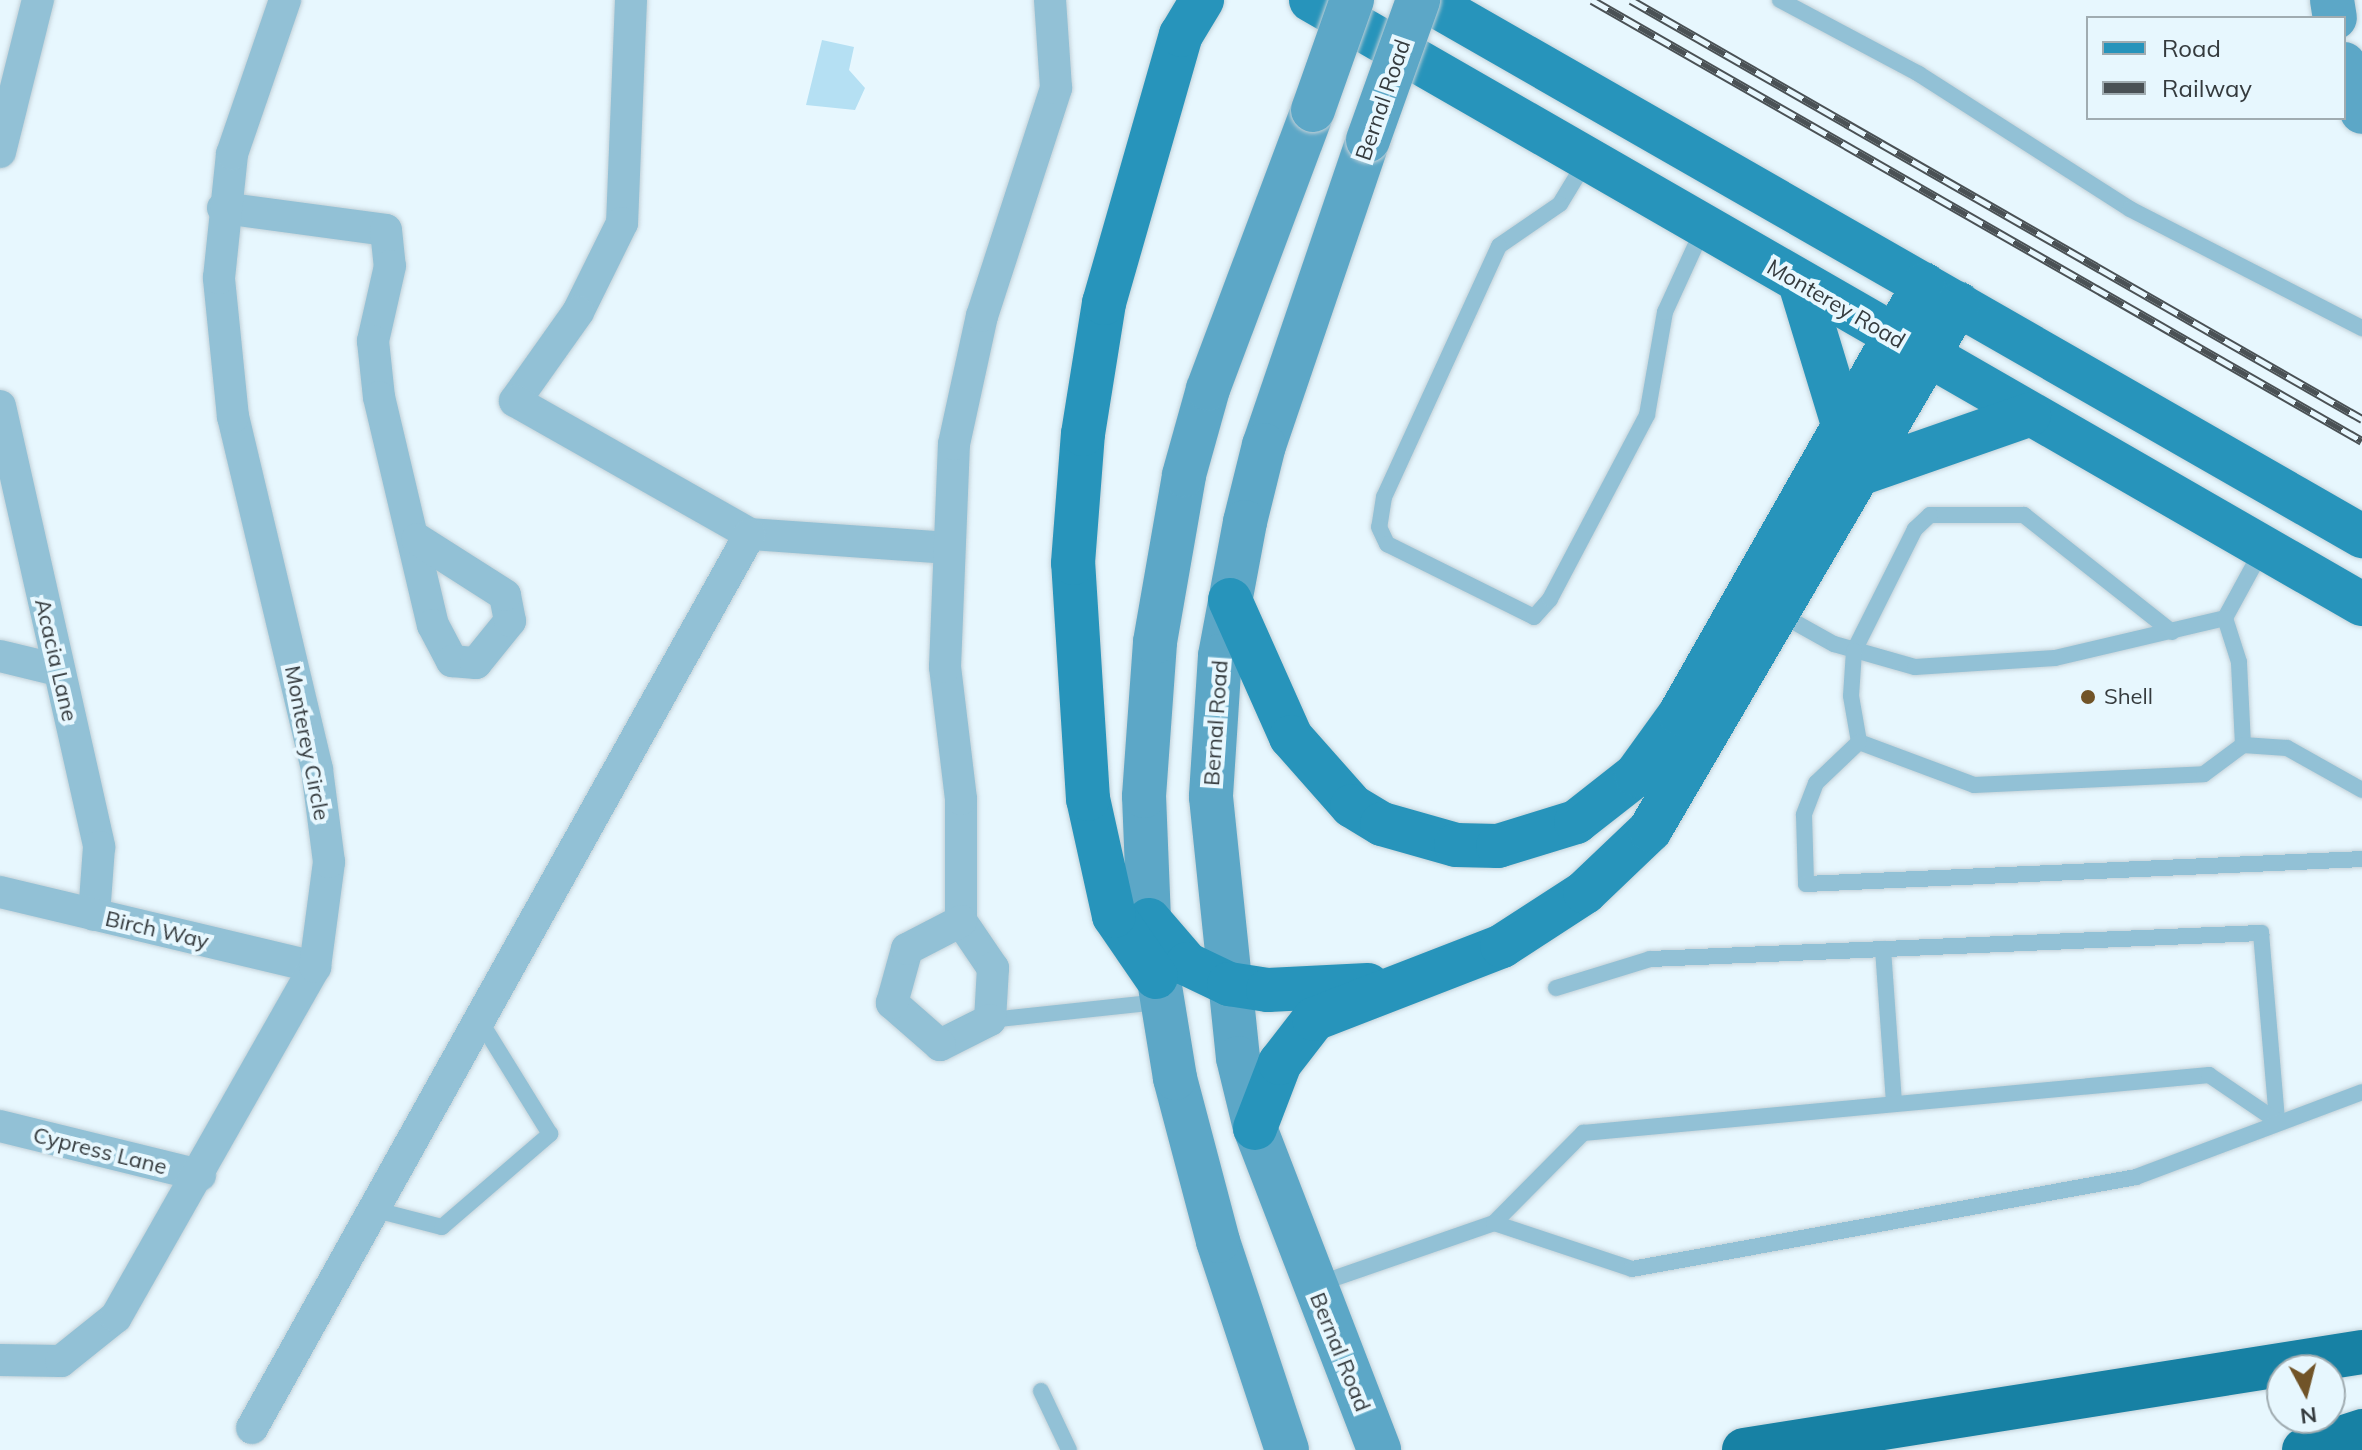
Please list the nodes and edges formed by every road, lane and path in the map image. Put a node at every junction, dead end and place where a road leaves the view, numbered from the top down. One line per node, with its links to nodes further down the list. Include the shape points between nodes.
1 (38, 0): 13 (street)
2 (285, 0): 15 (street, Monterey Circle, via 246,101)
3 (631, 0): 25 (street, via 622,223 578,312 515,401)
4 (1050, 0): 28 (street, via 1056,88 982,316 954,444)
5 (1311, 0): 14 (main road, Monterey Road)
6 (1352, 0): 44 (main road, bridge, via 1208,389 1184,475 1147,722)
7 (1418, 0): 30 (main road, Bernal Road, bridge, via 1264,445)
8 (1426, 0): 18 (main road)
9 (1780, 0): 19 (lane, via 1919,74 2130,209)
10 (1185, 12): 51 (main road, via 1104,303 1083,434 1073,563 1088,799 1114,916)
11 (2346, 69): 12 (main road)
12 (2362, 112)
13 (0, 152)
14 (1586, 161): 16 (main road, Monterey Road); 16 (lane, via 1560,204 1499,246 1384,497 1379,527 1387,544 1534,617 1550,599 1647,415 1665,312)
15 (223, 208): 27 (street, via 386,230 390,266 374,369); 47 (street, Monterey Circle, via 222,349 317,769 329,862)
16 (1703, 228): 17 (main road, Monterey Road)
17 (1800, 283): 20 (main road, Monterey Road); 23 (main road)
18 (1941, 294): 20 (main road); 26 (main road)
19 (2362, 328)
20 (1911, 347): 22 (main road, Monterey Road); 23 (main road); 24 (main road)
21 (0, 406): 37 (street, Acacia Lane)
22 (2029, 415): 24 (main road); 29 (main road, Monterey Road)
23 (1844, 428): 30 (main road, via 1660,744 1608,803 1541,837 1456,845 1382,824 1352,806 1291,737)
24 (1862, 473): 32 (main road)
25 (750, 534): 28 (street); 53 (street)
26 (2362, 536)
27 (417, 539)
28 (948, 548): 45 (street, via 945,667 961,799)
29 (2263, 549): 31 (main road, Monterey Road); 33 (lane)
30 (1230, 600): 48 (main road, Bernal Road, via 1211,797)
31 (2362, 604)
32 (1780, 614): 35 (lane); 49 (main road, via 1676,794 1619,863 1502,946)
33 (2225, 618): 34 (lane); 39 (lane, via 2239,662)
34 (2172, 632): 35 (lane, via 2055,658 1915,667); 35 (lane, via 2012,510 1920,521)
35 (1854, 651): 38 (lane, via 1851,696)
36 (0, 656): 37 (street)
37 (58, 670): 43 (street, Acacia Lane, via 99,847)
38 (1859, 742): 39 (lane, via 1974,785 2204,774); 41 (lane, via 1816,783 1804,815 1806,884)
39 (2243, 745): 40 (lane, via 2287,748)
40 (2362, 790)
41 (2362, 859)
42 (0, 892): 43 (street, Birch Way)
43 (94, 915): 47 (street, Birch Way)
44 (1149, 920): 48 (main road, via 1187,964); 51 (main road)
45 (961, 921): 52 (street, via 993,968); 52 (street, via 907,949 892,1003 940,1045)
46 (1883, 949): 50 (lane, via 1650,959); 55 (lane); 56 (lane, via 2261,933)
47 (315, 967): 59 (street, Monterey Circle)
48 (1229, 984): 49 (main road, via 1268,990); 58 (main road, Bernal Road)
49 (1391, 984): 58 (main road, via 1326,1012 1294,1039)
50 (1556, 988)
51 (1159, 989): 52 (lane); 69 (main road, via 1195,1163)
52 (990, 1020)
53 (482, 1024): 60 (street); 60 (lane, via 550,1134 442,1227)
54 (2362, 1092): 56 (lane)
55 (1894, 1104): 56 (lane, via 2209,1075); 61 (lane, via 1583,1133)
56 (2277, 1121): 61 (lane, via 2136,1177 1632,1269)
57 (0, 1126): 59 (street, Cypress Lane)
58 (1255, 1128): 62 (main road, Bernal Road)
59 (200, 1175): 64 (street, Monterey Circle, via 116,1317 93,1342 61,1361)
60 (376, 1210): 66 (street)
61 (1494, 1223): 62 (lane)
62 (1314, 1286): 70 (main road, Bernal Road)
63 (2362, 1352): 71 (highway)
64 (0, 1360)
65 (1041, 1391): 68 (lane)
66 (252, 1428)
67 (2362, 1431): 72 (highway)
68 (1069, 1450)
69 (1287, 1450)
70 (1379, 1450)
71 (1744, 1450)
72 (2304, 1450)

